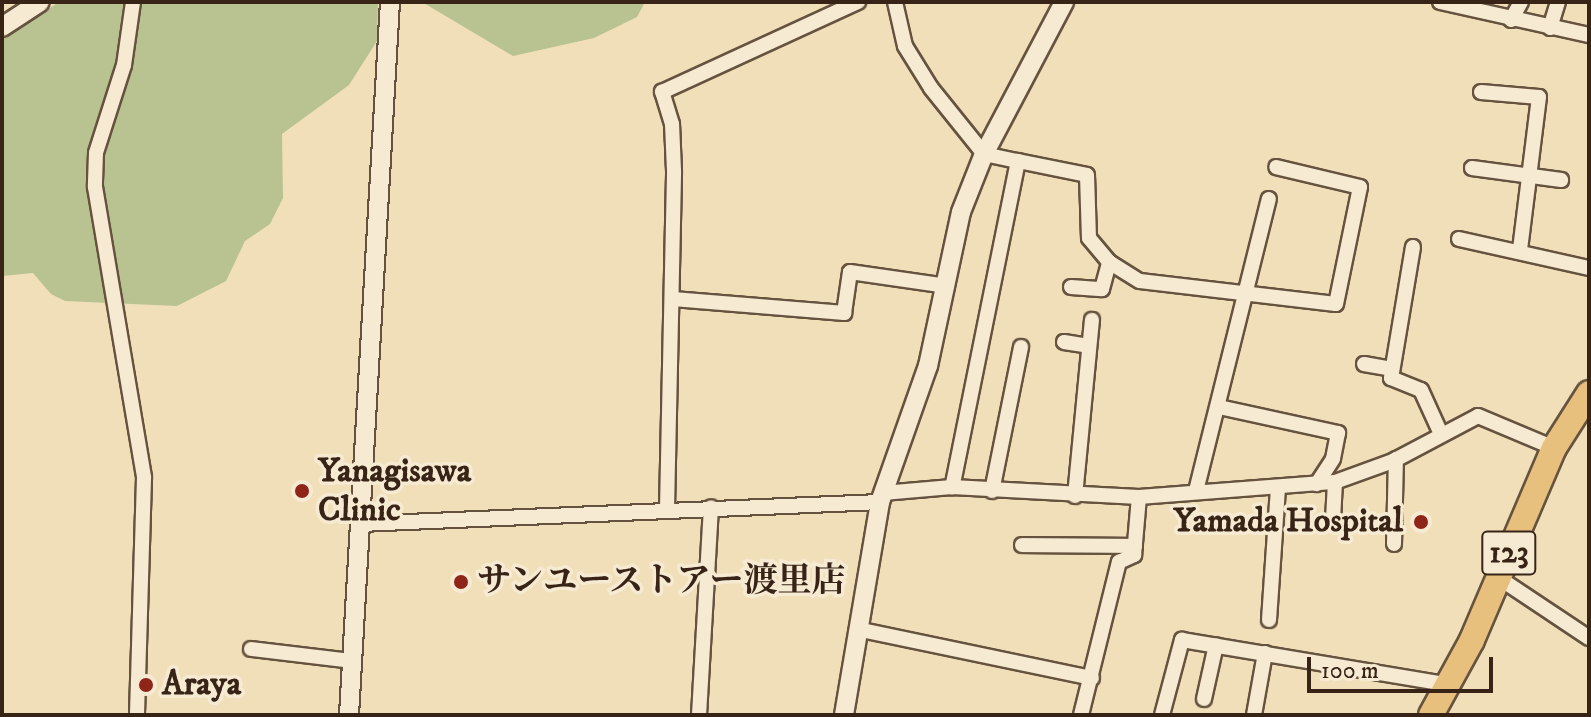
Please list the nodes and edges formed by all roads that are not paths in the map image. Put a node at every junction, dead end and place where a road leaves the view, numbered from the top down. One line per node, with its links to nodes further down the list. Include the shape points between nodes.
1 (40, 2): 11 (street)
2 (133, 2): 69 (street, via 124,65 96,153 95,187 144,478)
3 (390, 2): 54 (street)
4 (858, 2): 30 (street, via 662,92 672,124)
5 (895, 2): 15 (street, via 905,46)
6 (1064, 2): 15 (street)
7 (1440, 2): 10 (street)
8 (1521, 2): 10 (street)
9 (1558, 2): 12 (street)
10 (1511, 20): 12 (street)
11 (2, 27)
12 (1550, 28): 13 (street)
13 (1589, 35)
14 (1481, 92): 19 (street, via 1539,97)
15 (984, 154): 16 (street); 27 (street, via 961,212)
16 (1018, 161): 25 (street, via 1087,175 1089,238); 44 (street)
17 (1276, 167): 29 (street, via 1360,187 1340,301)
18 (1472, 168): 19 (street)
19 (1530, 175): 20 (street); 24 (street)
20 (1561, 180)
21 (1269, 199): 29 (street)
22 (1459, 239): 24 (street)
23 (1413, 247): 36 (street)
24 (1520, 249): 26 (street)
25 (1109, 262): 28 (street, via 1102,289); 29 (street, via 1140,281)
26 (1588, 263)
27 (947, 286): 30 (street, via 850,272 844,313); 50 (street, via 928,366)
28 (1071, 287)
29 (1249, 291): 38 (street)
30 (673, 299): 52 (street)
31 (1092, 320): 33 (street)
32 (1064, 342): 33 (street)
33 (1089, 346): 48 (street)
34 (1021, 347): 46 (street)
35 (1364, 364): 36 (street)
36 (1392, 369): 39 (street, via 1391,378 1421,390)
37 (1589, 393): 40 (highway, 123)
38 (1219, 407): 43 (street, via 1338,433 1333,459); 47 (street)
39 (1441, 434): 40 (street, via 1478,416); 41 (street)
40 (1554, 448): 58 (highway, 123)
41 (1396, 459): 42 (street); 55 (street)
42 (1335, 482): 43 (street); 53 (street)
43 (1317, 484): 45 (street)
44 (952, 487): 46 (street); 50 (street)
45 (1278, 488): 47 (street); 59 (street)
46 (992, 491): 48 (street)
47 (1196, 491): 49 (street)
48 (1075, 496): 49 (street)
49 (1139, 497): 57 (street)
50 (881, 498): 51 (street); 60 (street)
51 (711, 507): 52 (street); 71 (street)
52 (667, 509): 54 (street)
53 (1333, 520)
54 (360, 524): 65 (street)
55 (1394, 544)
56 (1022, 545): 57 (street)
57 (1135, 546): 66 (street, via 1134,555 1119,562)
58 (1499, 578): 61 (street); 67 (highway, 123)
59 (1269, 620)
60 (857, 629): 66 (street); 72 (street)
61 (1589, 638)
62 (1216, 645): 64 (street); 68 (street); 74 (street, via 1182,640)
63 (251, 649): 65 (street)
64 (1265, 653): 67 (street); 75 (street)
65 (352, 661): 70 (street)
66 (1092, 678): 73 (street)
67 (1450, 685): 76 (highway, 123)
68 (1204, 699)
69 (137, 715)
70 (349, 715)
71 (699, 715)
72 (844, 715)
73 (1081, 715)
74 (1162, 715)
75 (1254, 715)
76 (1431, 715)

